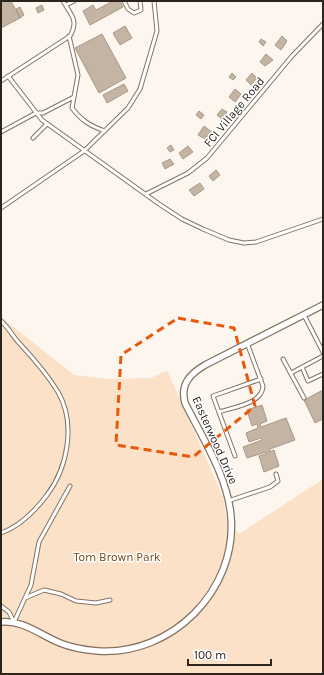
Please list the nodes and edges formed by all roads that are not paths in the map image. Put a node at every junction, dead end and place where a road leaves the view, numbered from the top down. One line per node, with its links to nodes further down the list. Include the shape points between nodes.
1 (63, 1): 6 (lane)
2 (74, 1): 6 (lane)
3 (124, 1): 4 (lane, via 128,9 134,13 141,10)
4 (140, 1)
5 (154, 1): 14 (lane, via 157,31 140,89 128,108)
6 (66, 5): 8 (lane, via 75,21 74,29)
7 (323, 24): 18 (lane, FCI Village Road, via 292,56 207,158 186,175)
8 (69, 36): 9 (lane); 11 (lane, via 78,75)
9 (8, 76): 10 (lane); 12 (lane)
10 (1, 81)
11 (74, 97): 12 (lane, via 42,114); 14 (lane, via 72,108 80,118)
12 (36, 113): 13 (lane); 15 (lane)
13 (47, 124): 16 (lane); 17 (lane)
14 (105, 131): 17 (lane)
15 (1, 132)
16 (33, 138)
17 (84, 151): 18 (lane); 19 (lane)
18 (146, 194): 20 (lane, via 182,218 210,232 244,243 256,242)
19 (1, 208)
20 (323, 219)
21 (323, 305): 22 (street, Easterwood Drive)
22 (304, 315): 24 (street, Easterwood Drive); 25 (lane)
23 (1, 321): 38 (lane, via 43,368 58,392 64,409 67,436 64,460 49,493 24,520)
24 (247, 344): 31 (lane); 37 (street, Easterwood Drive, via 195,371 187,380 183,391 185,403 218,469)
25 (323, 352)
26 (323, 356): 28 (lane)
27 (283, 359): 29 (lane)
28 (302, 367): 29 (lane); 30 (lane, via 308,381)
29 (291, 373): 32 (lane)
30 (323, 374)
31 (261, 379): 33 (lane, via 263,392 256,399); 33 (lane, via 213,396)
32 (304, 398)
33 (219, 412): 34 (lane)
34 (235, 456)
35 (276, 474): 37 (lane, via 278,481 270,487)
36 (70, 486): 39 (lane, via 39,542 31,585)
37 (228, 501): 43 (street, Easterwood Drive, via 231,517 230,540 220,578 200,608 171,632 136,647 99,651 61,644)
38 (1, 533)
39 (25, 598): 40 (lane, via 44,590 76,601 96,603); 43 (lane)
40 (110, 600)
41 (1, 606): 43 (lane, via 9,612)
42 (1, 622): 43 (street, Easterwood Drive)
43 (14, 622)

